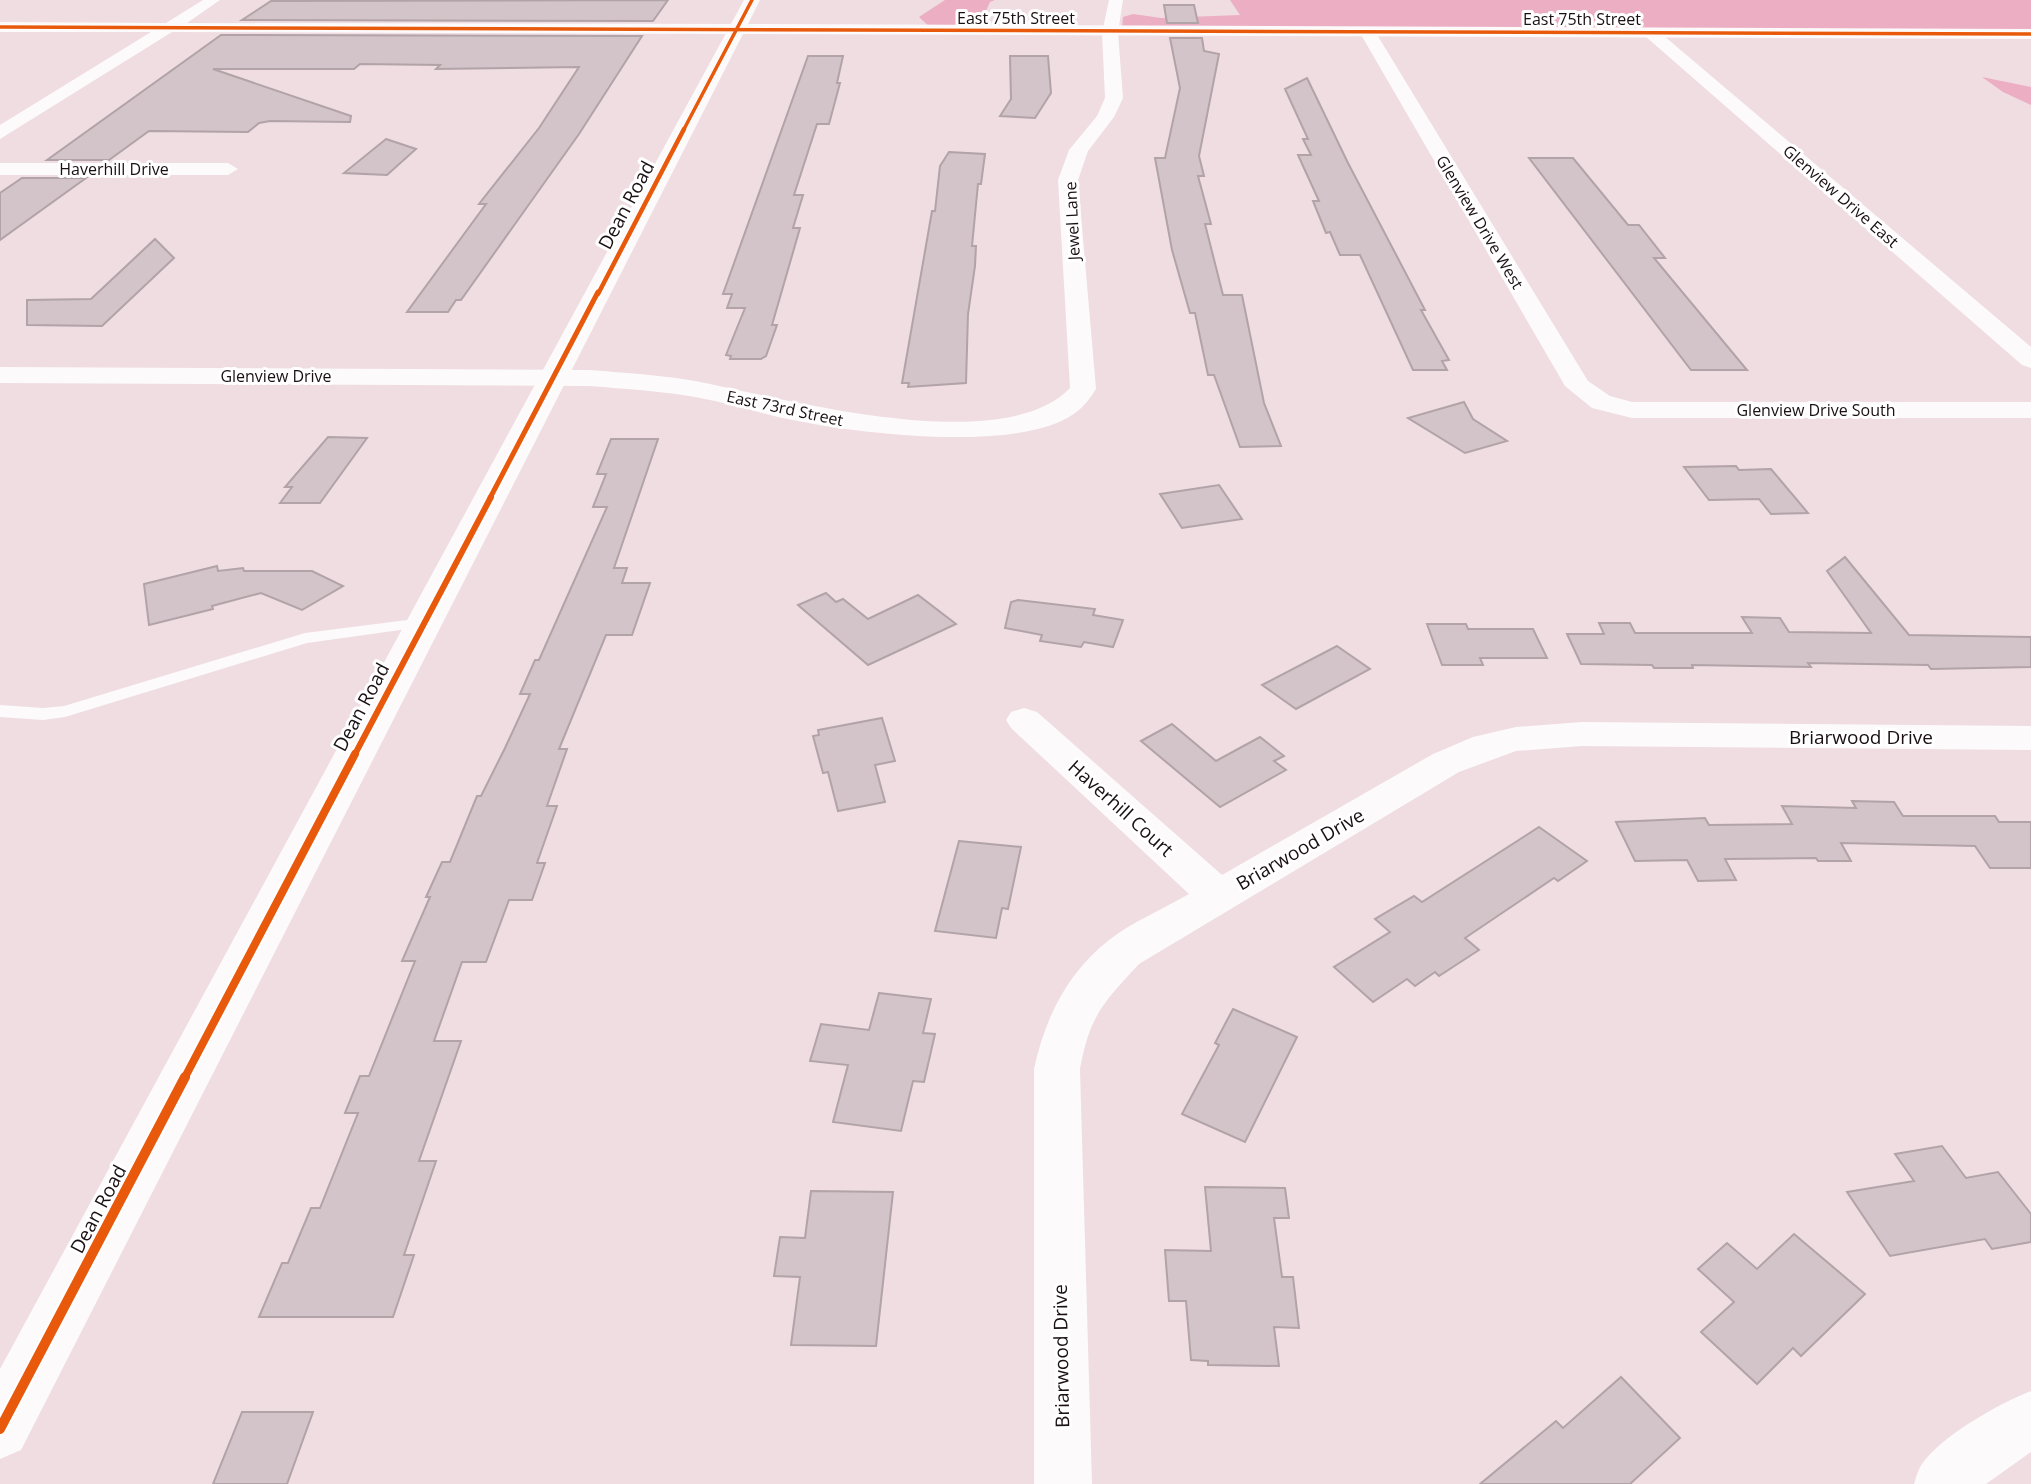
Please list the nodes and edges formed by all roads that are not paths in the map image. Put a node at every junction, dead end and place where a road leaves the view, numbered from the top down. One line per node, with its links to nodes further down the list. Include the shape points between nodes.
1 (213, 0): 5 (street)
2 (1116, 0): 6 (street, Jewel Lane)
3 (745, 15): 5 (street, East 75th Street); 6 (street, East 75th Street); 15 (street, Dean Road)
4 (0, 27): 5 (street, East 75th Street)
5 (169, 27): 10 (street)
6 (1110, 33): 7 (street, East 75th Street); 18 (street, Jewel Lane, via 1114,98 1079,150 1068,180 1083,377 1078,397)
7 (1368, 33): 8 (street, East 75th Street); 16 (street, Glenview Drive West, via 1578,386)
8 (1651, 33): 9 (street, East 75th Street); 13 (street, Glenview Drive East)
9 (2031, 34)
10 (0, 133)
11 (0, 169): 12 (street, Haverhill Drive)
12 (228, 169)
13 (2031, 360)
14 (0, 374): 15 (street, Glenview Drive)
15 (552, 378): 18 (street, East 73rd Street, via 682,387 812,416 909,427 1011,426); 19 (street, Dean Road)
16 (1601, 402): 17 (street, Glenview Drive South, via 1632,410)
17 (2031, 410)
18 (1059, 412)
19 (423, 624): 20 (lane, via 305,638 65,711); 25 (street, Dean Road)
20 (0, 711)
21 (1024, 720): 23 (street, Haverhill Court)
22 (2031, 738): 23 (street, Briarwood Drive, via 1582,734 1516,739 1446,763)
23 (1219, 897): 26 (street, Briarwood Drive, via 1132,947 1104,970 1082,996 1064,1034 1057,1078)
24 (2031, 1419): 27 (street, via 1970,1459)
25 (0, 1429)
26 (1063, 1484)
27 (1943, 1484)

